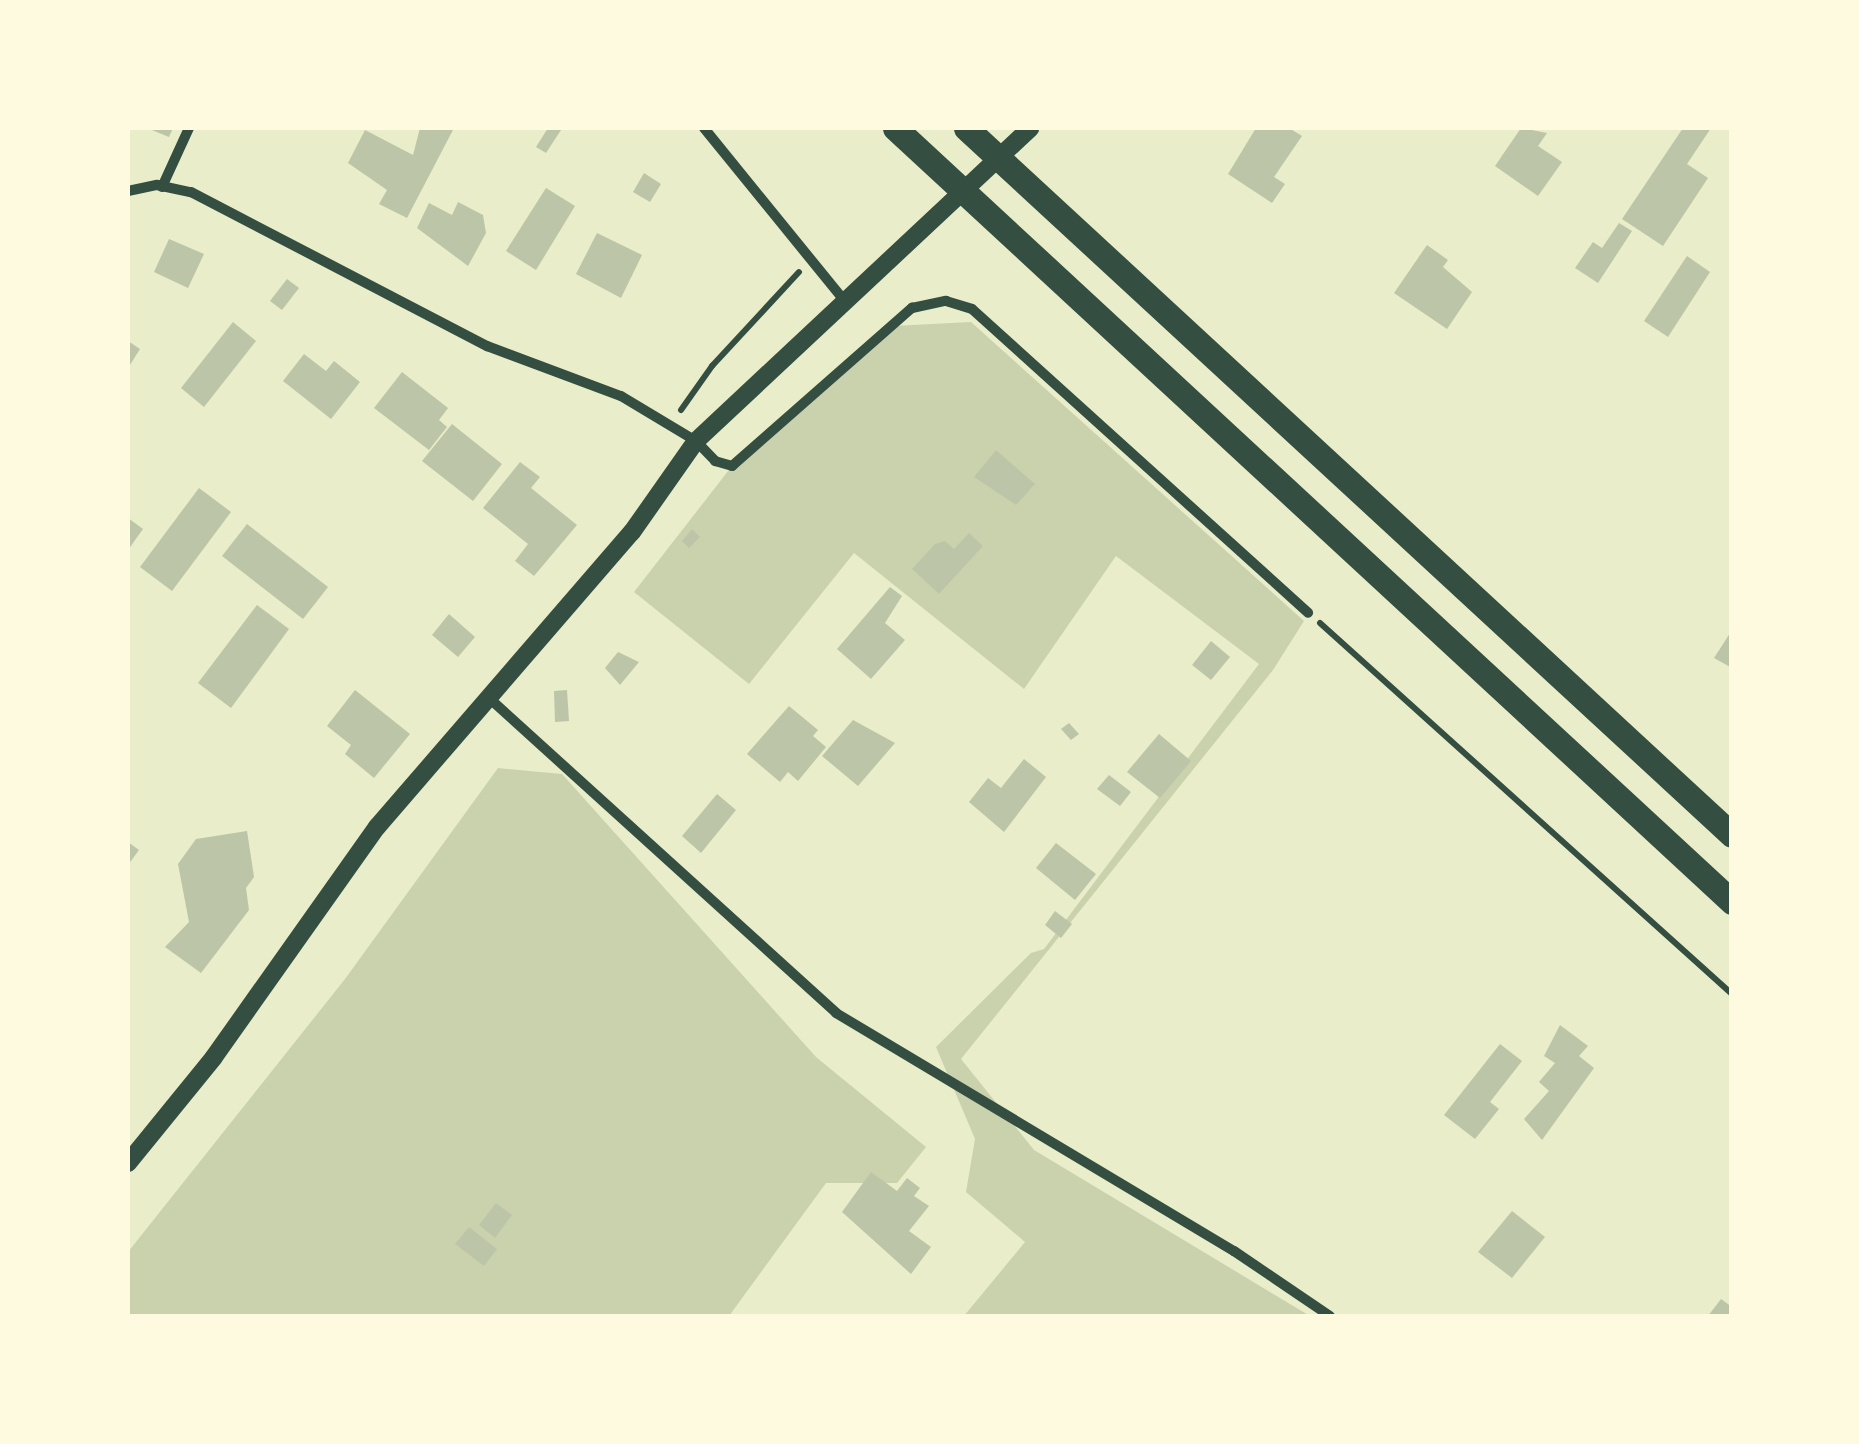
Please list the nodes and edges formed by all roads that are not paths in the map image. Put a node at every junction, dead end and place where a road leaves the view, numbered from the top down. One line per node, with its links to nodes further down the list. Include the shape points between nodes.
1 (188, 128): 6 (street)
2 (704, 128): 8 (street)
3 (895, 128): 13 (highway)
4 (966, 128): 12 (highway)
5 (1031, 128): 8 (street)
6 (162, 186): 7 (street); 9 (street, via 190,192 487,346 621,396)
7 (128, 190)
8 (842, 298): 9 (street)
9 (696, 441): 10 (street, via 715,461 732,466 912,308 946,301 972,309); 11 (street, via 632,532)
10 (1308, 612)
11 (489, 698): 14 (street, via 377,827 214,1057); 15 (street, via 836,1013)
12 (1732, 836)
13 (1732, 902)
14 (128, 1162)
15 (1330, 1316)

